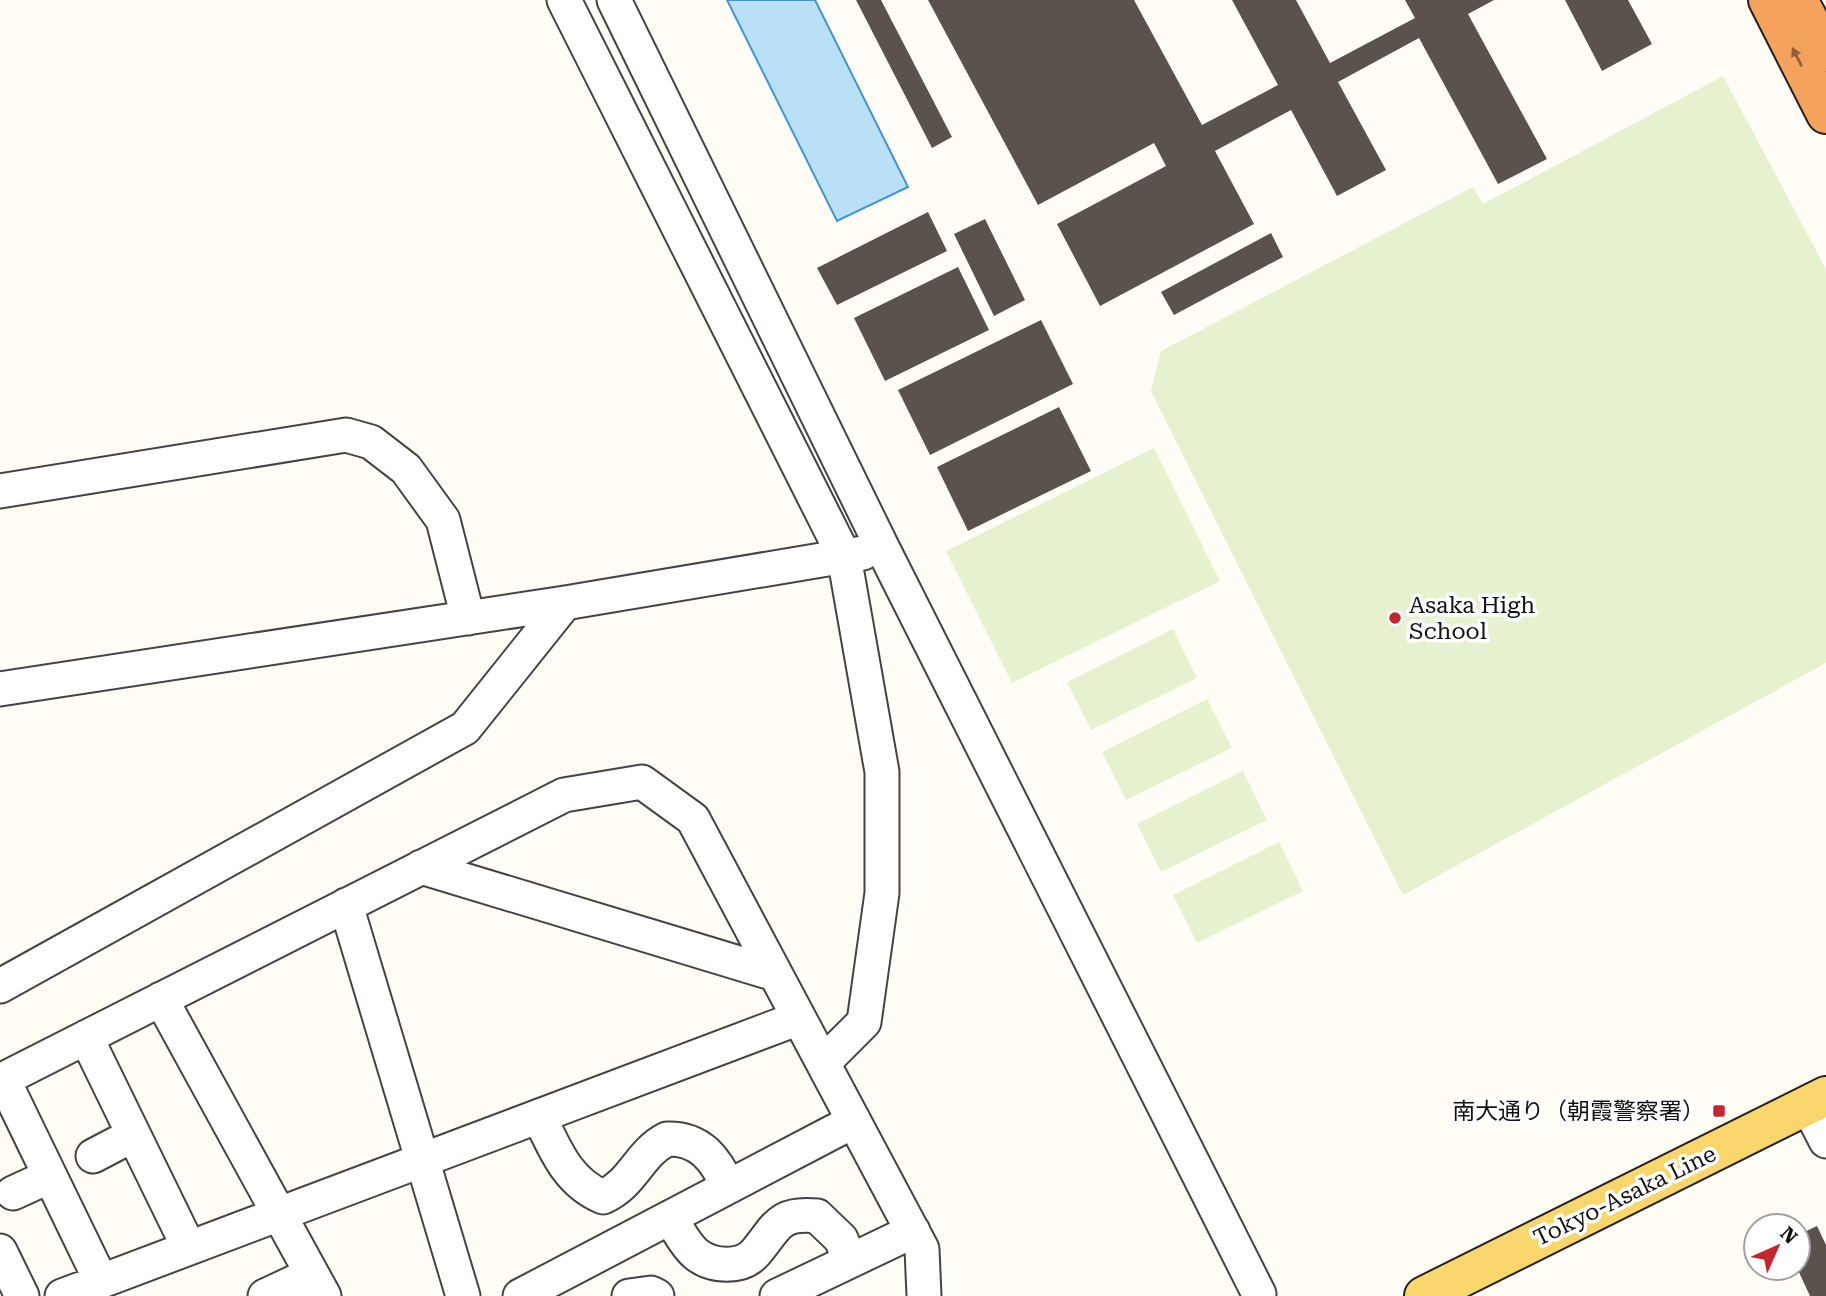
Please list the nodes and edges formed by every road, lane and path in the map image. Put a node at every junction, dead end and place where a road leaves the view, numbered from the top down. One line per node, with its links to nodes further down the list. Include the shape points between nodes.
1 (564, 0): 9 (street)
2 (614, 0): 8 (street)
3 (1768, 0): 6 (highway, one-way to 3)
4 (1798, 0): 5 (highway)
5 (1826, 52)
6 (1826, 114)
7 (0, 491): 11 (street, via 346,435 371,442 405,469 443,520)
8 (883, 549): 9 (street); 40 (street)
9 (844, 556): 10 (street); 20 (street, via 882,772 882,893 863,1021)
10 (565, 603): 11 (street); 16 (street, via 465,728)
11 (468, 618): 12 (street)
12 (0, 689)
13 (421, 867): 14 (street); 15 (street); 15 (street, via 564,795 642,782 693,819)
14 (346, 905): 17 (street); 28 (street)
15 (775, 974): 18 (street)
16 (0, 986)
17 (161, 999): 19 (street); 32 (street)
18 (799, 1018): 20 (street); 23 (street)
19 (86, 1037): 21 (street); 25 (street)
20 (823, 1063): 24 (street)
21 (2, 1080): 29 (street)
22 (1817, 1101): 26 (street); 50 (main road, Tokyo-Asaka Line)
23 (539, 1116): 28 (street); 30 (street, via 570,1174 586,1190 603,1197 622,1188 648,1152 667,1139 695,1143 718,1164)
24 (854, 1121): 30 (street); 34 (street)
25 (134, 1135): 27 (street); 35 (street)
26 (1826, 1141)
27 (93, 1156)
28 (421, 1160): 32 (street); 44 (street)
29 (50, 1176): 31 (street); 38 (street)
30 (729, 1187): 33 (street)
31 (13, 1193)
32 (281, 1213): 35 (street); 39 (street)
33 (670, 1218): 37 (street, via 695,1253 712,1262 732,1264 751,1257 778,1223 789,1217 817,1216 841,1238); 45 (street)
34 (913, 1231): 37 (street); 49 (street, via 922,1249)
35 (189, 1248): 38 (street)
36 (0, 1251): 41 (street)
37 (849, 1261): 48 (street)
38 (101, 1281): 42 (street)
39 (318, 1285): 43 (street)
40 (1259, 1294)
41 (22, 1296)
42 (62, 1296)
43 (265, 1296)
44 (463, 1296)
45 (520, 1296)
46 (628, 1296): 47 (street)
47 (657, 1296)
48 (777, 1296)
49 (925, 1296)
50 (1424, 1296)

